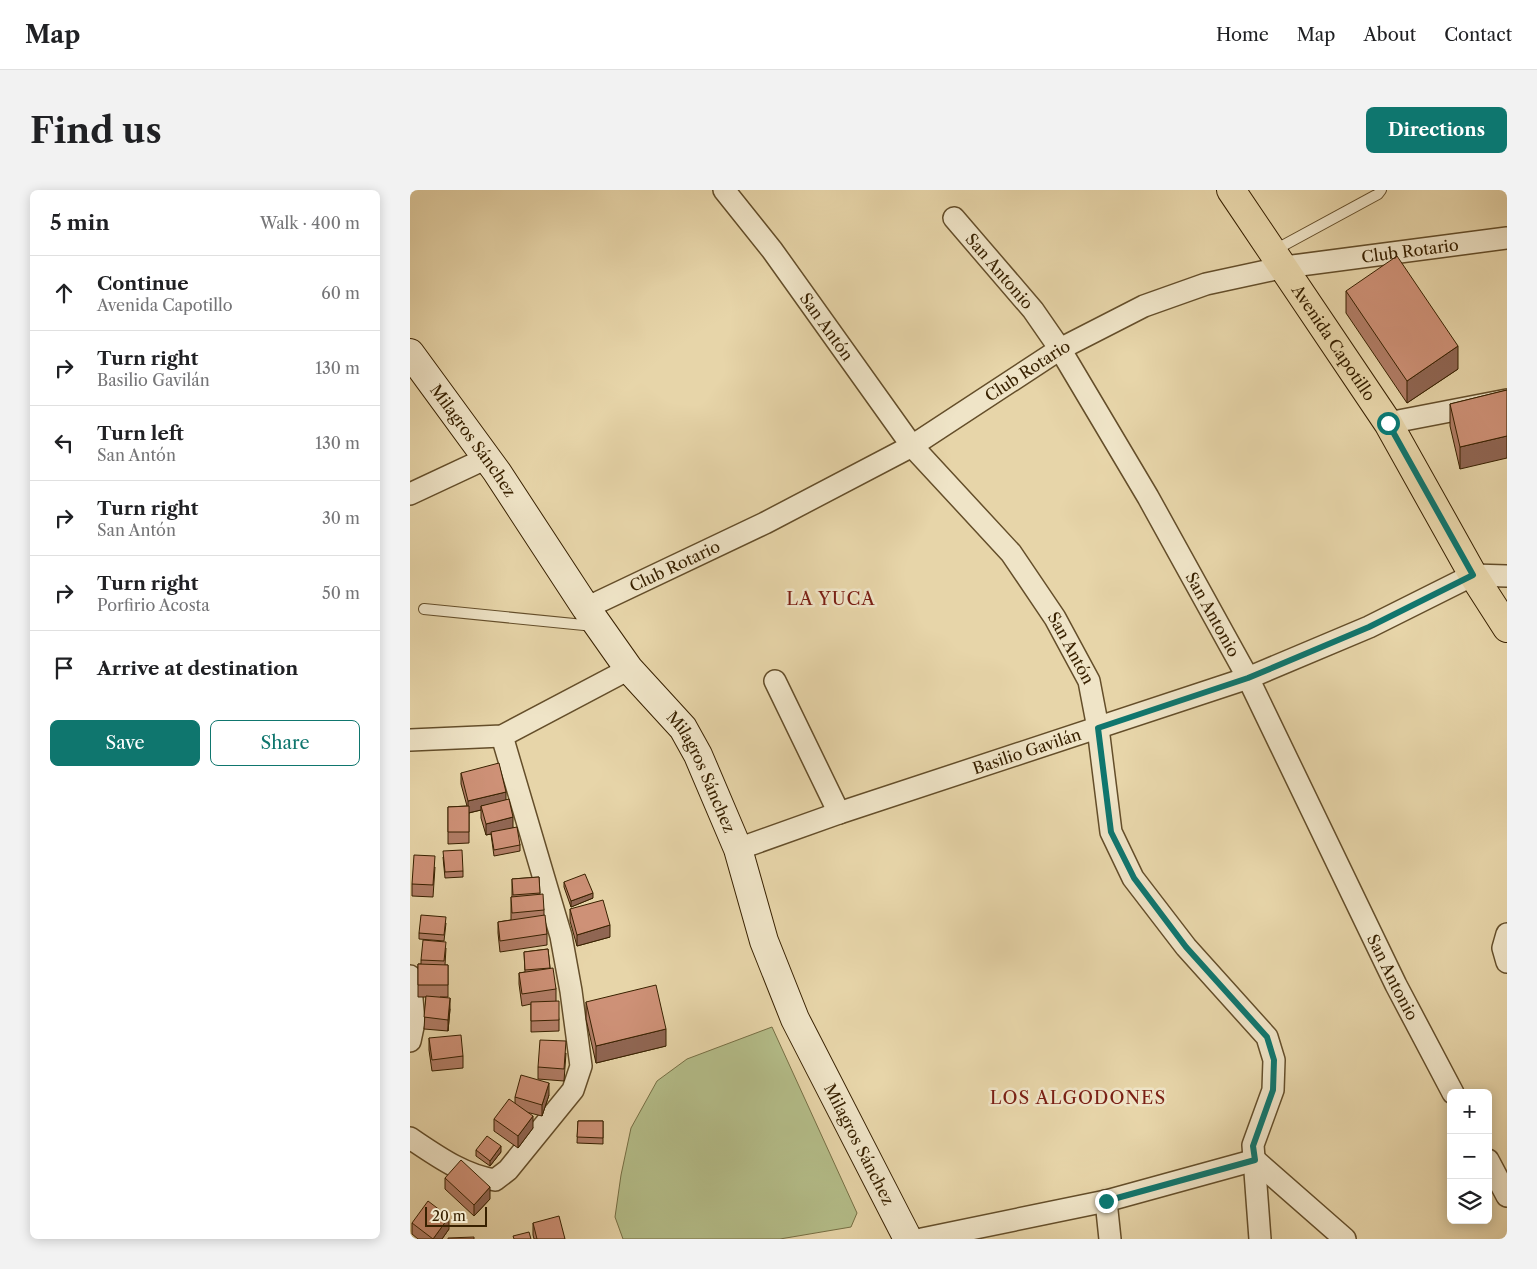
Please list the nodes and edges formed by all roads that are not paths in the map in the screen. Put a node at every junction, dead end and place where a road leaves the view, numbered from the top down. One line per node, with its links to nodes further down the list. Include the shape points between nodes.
1 (724, 190): 11 (street, San Antón, via 772,250)
2 (1380, 190): 6 (lane)
3 (1236, 193): 6 (main road, Avenida Capotillo)
4 (954, 218): 7 (street, San Antonio, via 1033,310)
5 (1507, 238): 6 (street, Club Rotario)
6 (1279, 259): 7 (street, Club Rotario, via 1144,306); 10 (main road, Avenida Capotillo)
7 (1060, 349): 11 (street, Club Rotario); 20 (street, San Antonio, via 1148,497)
8 (410, 353): 12 (main road, Milagros Sánchez)
9 (1507, 400): 10 (street)
10 (1388, 423): 14 (main road, Avenida Capotillo)
11 (912, 446): 17 (street, Club Rotario); 22 (street, San Antón, via 1011,553 1055,618 1089,681)
12 (487, 458): 13 (street); 17 (main road, Milagros Sánchez)
13 (410, 494)
14 (1473, 575): 15 (street, Basilio Gavilán); 18 (main road, Avenida Capotillo); 20 (street, Basilio Gavilán, via 1369,627)
15 (1507, 576)
16 (424, 609): 17 (lane)
17 (593, 618): 19 (main road, Milagros Sánchez)
18 (1507, 628)
19 (629, 669): 23 (street); 26 (main road, Milagros Sánchez, via 683,728)
20 (1248, 678): 22 (street, Basilio Gavilán); 31 (street, San Antonio, via 1396,985)
21 (775, 681): 25 (street)
22 (1098, 728): 25 (street, Basilio Gavilán); 33 (street, San Antón, via 1111,832 1134,878 1186,947 1267,1037 1274,1060 1273,1090 1253,1146)
23 (502, 736): 24 (street); 32 (street, via 561,936 581,1066 573,1090 508,1170 495,1180 455,1167)
24 (410, 740)
25 (839, 813): 26 (street, Basilio Gavilán)
26 (738, 849): 37 (main road, Milagros Sánchez, via 764,941 795,1019)
27 (1507, 934): 28 (street, via 1503,948)
28 (1507, 962)
29 (410, 976): 30 (street, via 414,1022)
30 (410, 1041)
31 (1451, 1089)
32 (410, 1138)
33 (1255, 1160): 36 (street); 40 (street, San Antón); 41 (street)
34 (1492, 1168): 35 (street)
35 (1507, 1196)
36 (1106, 1201): 38 (street); 39 (street)
37 (908, 1239)
38 (922, 1239)
39 (1110, 1239)
40 (1260, 1239)
41 (1345, 1239)

